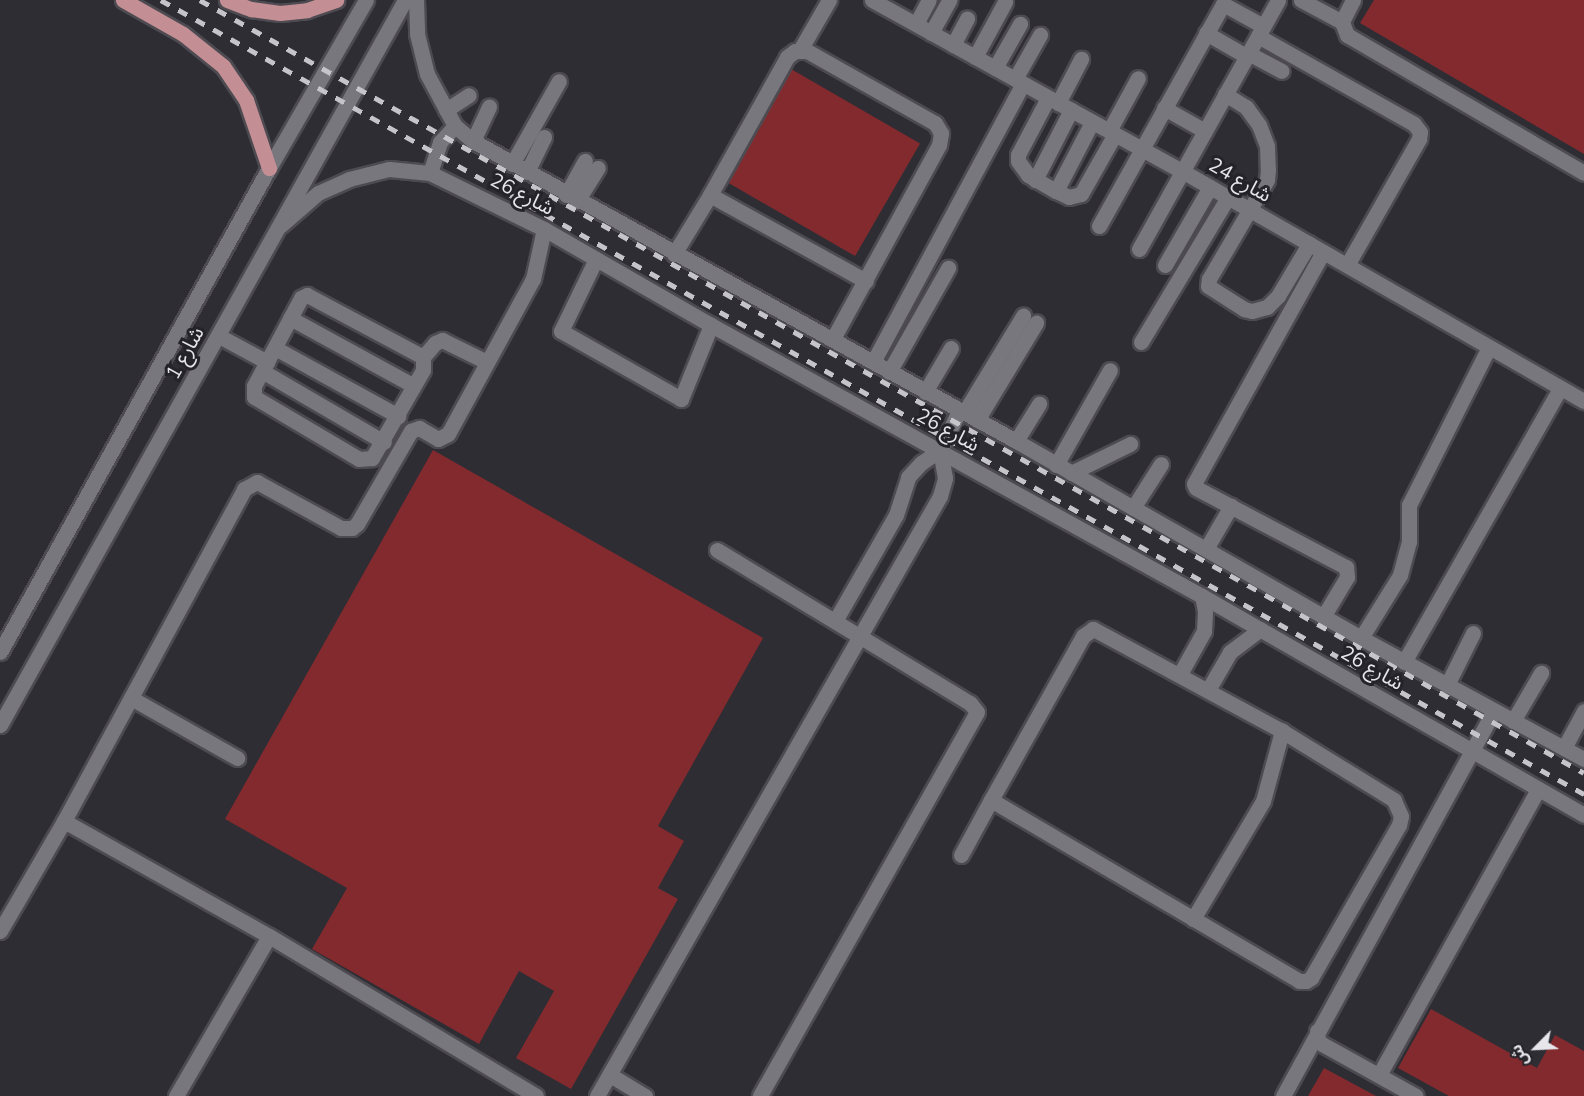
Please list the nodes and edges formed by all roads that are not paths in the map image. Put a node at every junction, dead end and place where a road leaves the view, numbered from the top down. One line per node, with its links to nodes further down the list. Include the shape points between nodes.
1 (123, 0): 48 (main road, via 183,34 223,66 246,100)
2 (227, 0): 3 (main road, via 251,9 280,13 307,10)
3 (336, 0)
4 (366, 0): 48 (street, شارع 1)
5 (405, 0): 60 (street, شارع 1)
6 (416, 0): 38 (street, شارع 26, via 421,54)
7 (829, 0): 24 (street)
8 (872, 0): 17 (street, شارع 24)
9 (929, 0): 17 (street)
10 (949, 0): 20 (street)
11 (1278, 0): 19 (street)
12 (1300, 0): 16 (street)
13 (1353, 0): 16 (street)
14 (1005, 2): 26 (street)
15 (967, 19): 23 (street)
16 (1342, 22): 52 (street, via 1351,37)
17 (916, 24): 20 (street, شارع 24)
18 (1020, 24): 28 (street)
19 (1260, 31): 21 (street, via 1223,4); 25 (street); 71 (street, via 1414,124 1420,132)
20 (931, 33): 23 (street, شارع 24)
21 (1206, 33): 25 (street); 37 (street)
22 (1040, 35): 32 (street)
23 (953, 45): 26 (street, شارع 24)
24 (800, 50): 56 (street, via 787,57); 74 (street, via 935,123 941,133 939,145)
25 (1247, 55): 29 (street); 33 (street)
26 (975, 57): 28 (street, شارع 24)
27 (1081, 59): 35 (street)
28 (995, 68): 32 (street, شارع 24)
29 (1282, 71)
30 (1138, 78): 42 (street)
31 (559, 81): 46 (street)
32 (1019, 82): 35 (street, شارع 24); 86 (street)
33 (1225, 94): 41 (street); 59 (street, via 1253,115 1267,146 1267,180)
34 (469, 95): 38 (street)
35 (1059, 104): 39 (street, شارع 24); 53 (street); 53 (street, via 1018,155 1023,171)
36 (489, 106): 44 (street)
37 (1164, 108): 41 (street); 45 (street)
38 (446, 110): 40 (street, شارع 26)
39 (1092, 122): 42 (street, شارع 24); 55 (street)
40 (455, 126): 44 (street, شارع 26); 51 (street, via 440,142)
41 (1205, 131): 49 (street)
42 (1112, 133): 45 (street, شارع 24); 55 (street, via 1081,194 1069,197)
43 (544, 137): 50 (street)
44 (473, 141): 46 (street, شارع 26)
45 (1141, 148): 49 (street, شارع 24); 61 (street)
46 (513, 164): 50 (street, شارع 26)
47 (592, 164): 58 (street)
48 (269, 168): 115 (street, شارع 1)
49 (1182, 171): 54 (street, شارع 24); 65 (street)
50 (526, 172): 58 (street, شارع 26)
51 (430, 173): 60 (street, شارع 26, via 389,169 357,176 318,193); 62 (street, شارع 26)
52 (1584, 173)
53 (1035, 180): 55 (street)
54 (1210, 187): 57 (street, شارع 24); 70 (street)
55 (1056, 191)
56 (710, 195): 67 (street); 74 (street)
57 (1228, 197): 59 (street, شارع 24); 63 (street)
58 (572, 198): 67 (street, شارع 26)
59 (1251, 210): 64 (street, شارع 24); 66 (street)
60 (281, 225): 78 (street, شارع 1)
61 (1099, 226)
62 (544, 228): 68 (street, شارع 26); 85 (street, via 534,279)
63 (1203, 238): 66 (street); 69 (street)
64 (1316, 248): 71 (street, شارع 24); 73 (street, via 1278,296 1259,310 1244,309 1210,288); 104 (street, via 1195,480 1196,488)
65 (1139, 249)
66 (1225, 252): 73 (street)
67 (674, 254): 79 (street, شارع 26)
68 (596, 259): 77 (street, شارع 26); 77 (street, via 561,331 681,399)
69 (1191, 259): 73 (street); 80 (street)
70 (1165, 265)
71 (1347, 265): 81 (street, شارع 24)
72 (948, 268): 89 (street)
73 (1212, 272)
74 (866, 281): 79 (street)
75 (290, 318): 82 (street); 84 (street, via 301,298 311,296); 90 (street)
76 (1029, 320): 95 (street)
77 (711, 325): 100 (street, شارع 26)
78 (219, 336): 87 (street); 125 (street, شارع 1)
79 (833, 339): 86 (street, شارع 26)
80 (1141, 342)
81 (1489, 347): 91 (street, شارع 24); 114 (street, via 1409,505 1408,548 1400,575)
82 (275, 348): 87 (street); 96 (street)
83 (951, 348): 92 (street)
84 (423, 357): 85 (street, via 442,340); 90 (street, via 424,366)
85 (487, 362): 121 (street, via 446,436 438,439 419,428 408,434 352,528 341,528 262,484 250,484)
86 (873, 362): 89 (street, شارع 26)
87 (264, 366): 98 (street); 98 (street, via 253,389 257,400 359,459 372,458)
88 (1110, 370): 102 (street)
89 (889, 372): 92 (street, شارع 26)
90 (414, 387): 96 (street)
91 (1560, 388): 93 (street, شارع 24); 116 (street)
92 (925, 392): 95 (street, شارع 26)
93 (1584, 401)
94 (1039, 404): 97 (street)
95 (967, 415): 97 (street, شارع 26); 100 (street)
96 (398, 416): 98 (street)
97 (1016, 441): 102 (street, شارع 26)
98 (384, 442)
99 (1130, 444): 103 (street)
100 (940, 450): 108 (street, شارع 26); 110 (street, via 908,477 896,515); 113 (street, via 944,487)
101 (1161, 464): 105 (street)
102 (1056, 465): 103 (street, شارع 26)
103 (1071, 473): 105 (street, شارع 26)
104 (1231, 506): 106 (street); 109 (street, via 1346,567 1347,577)
105 (1133, 508): 106 (street, شارع 26)
106 (1206, 549): 109 (street, شارع 26)
107 (717, 550): 110 (street)
108 (1202, 596): 111 (street, شارع 26); 118 (street, via 1203,631)
109 (1323, 617): 114 (street, شارع 26)
110 (835, 621): 113 (street)
111 (1260, 629): 120 (street, via 1230,652); 128 (street, شارع 26)
112 (1473, 633): 119 (street)
113 (861, 637): 140 (street); 146 (street, via 977,712)
114 (1361, 638): 116 (street, شارع 26)
115 (0, 652)
116 (1404, 662): 119 (street, شارع 26)
117 (1541, 673): 124 (street)
118 (1180, 674): 120 (street); 132 (street, via 1100,630 1088,631)
119 (1448, 685): 122 (street, شارع 26)
120 (1208, 690): 126 (street)
121 (131, 698): 129 (street); 134 (street)
122 (1494, 711): 124 (street, شارع 26); 128 (street)
123 (1584, 711): 127 (street)
124 (1513, 721): 127 (street, شارع 26)
125 (0, 725)
126 (1282, 731): 136 (street, via 1263,801); 136 (street, via 1394,800 1401,816 1399,825 1306,981 1299,981)
127 (1564, 748): 130 (street, شارع 26)
128 (1474, 751): 131 (street, شارع 26); 139 (street)
129 (237, 758)
130 (1584, 759)
131 (1538, 789): 133 (street, شارع 26); 141 (street)
132 (991, 800): 135 (street); 136 (street)
133 (1584, 815)
134 (64, 821): 137 (street); 138 (street)
135 (962, 855)
136 (1193, 919)
137 (0, 931)
138 (269, 936): 142 (street); 143 (street)
139 (1317, 1031): 141 (street, via 1318,1041); 147 (street)
140 (610, 1075): 144 (street); 145 (street)
141 (1379, 1075): 148 (street)
142 (527, 1094)
143 (176, 1096)
144 (597, 1096)
145 (645, 1096)
146 (760, 1096)
147 (1283, 1096)
148 (1416, 1096)

